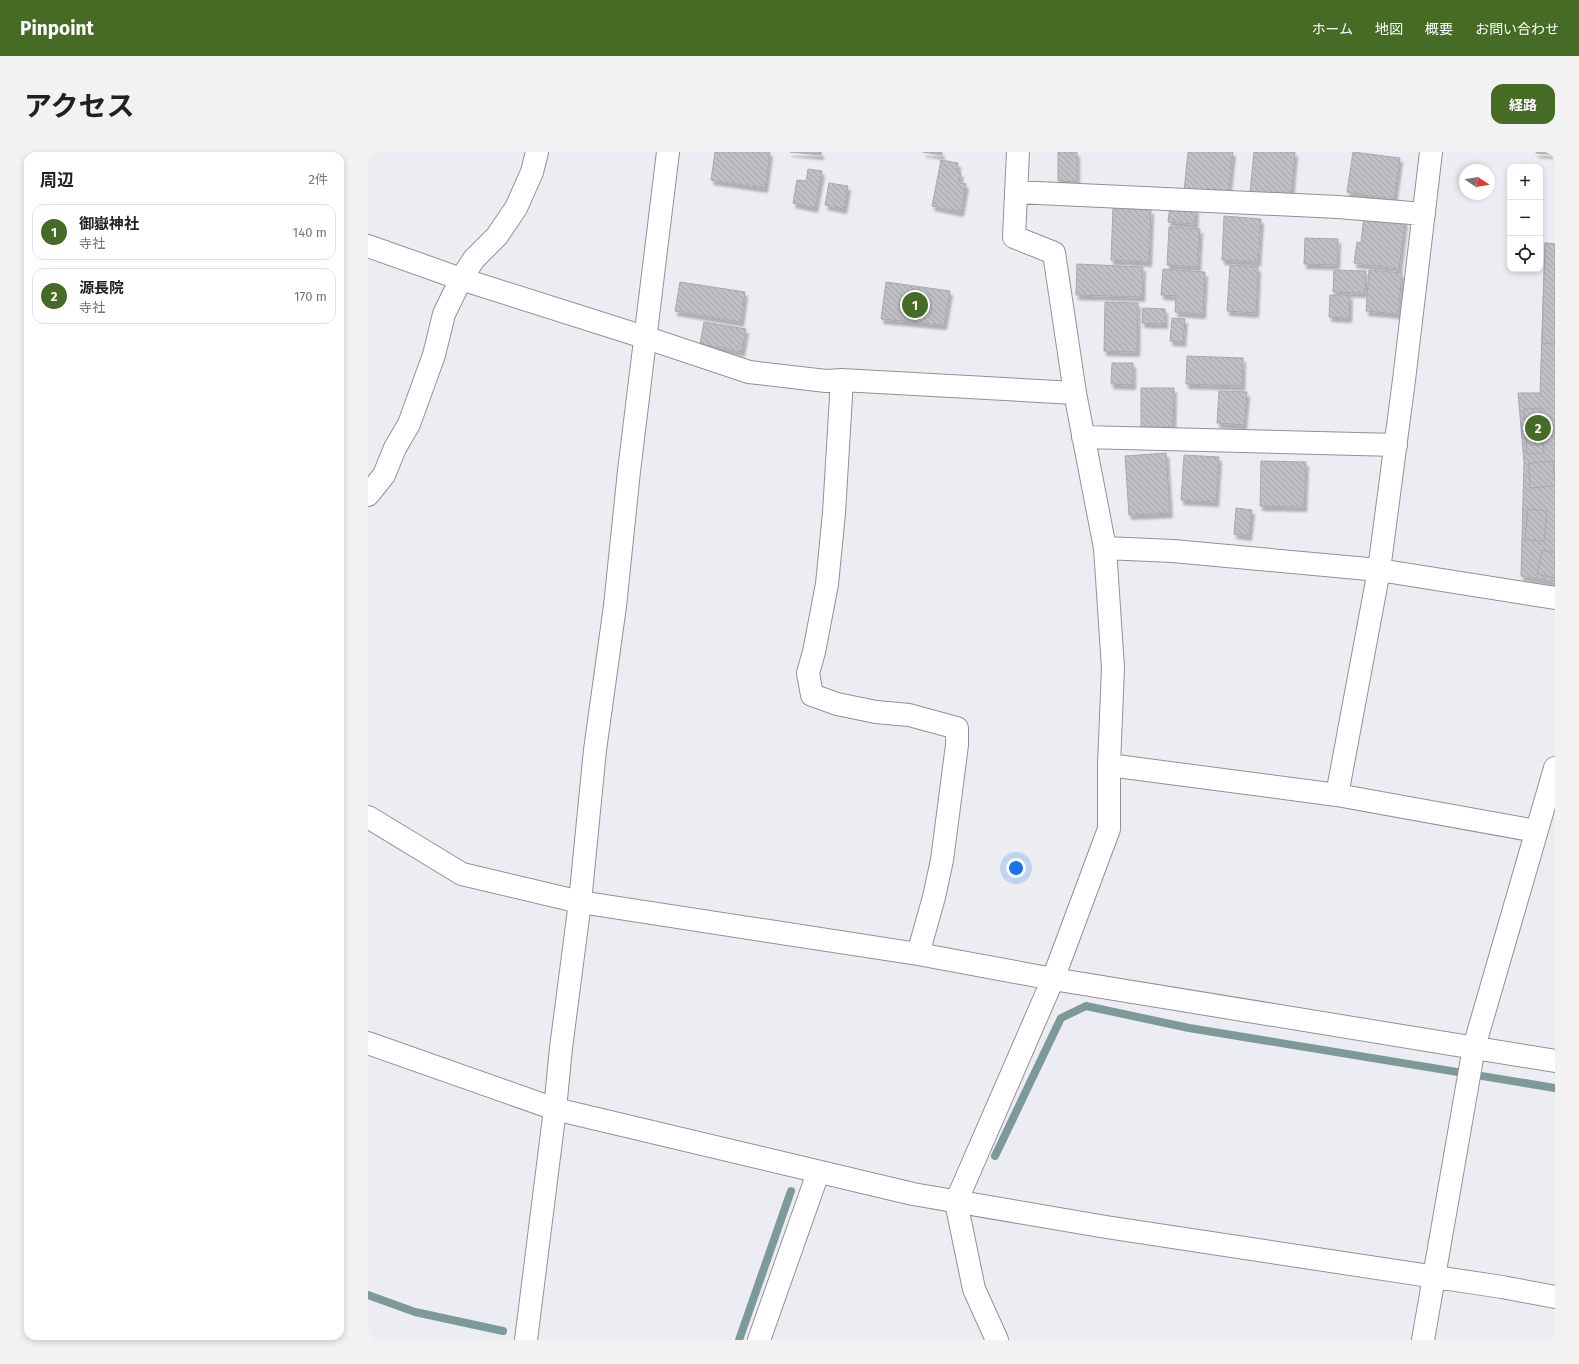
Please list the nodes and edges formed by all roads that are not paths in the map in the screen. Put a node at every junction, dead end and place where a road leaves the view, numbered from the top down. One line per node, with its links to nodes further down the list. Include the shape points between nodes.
1 (537, 152): 8 (street, via 532,172 516,208 496,236 474,259)
2 (668, 152): 9 (street)
3 (1018, 152): 5 (street)
4 (1430, 152): 6 (street)
5 (1016, 192): 6 (street, via 1338,207); 11 (street, via 1014,237 1054,253)
6 (1424, 214): 13 (street)
7 (368, 246): 8 (street)
8 (461, 280): 9 (street); 14 (street, via 444,314 434,355 409,424 395,448 384,475)
9 (644, 338): 10 (street, via 749,372 826,381); 23 (street, via 615,606 595,750)
10 (842, 380): 11 (street); 24 (street, via 827,584 808,673 812,695 837,704 876,712 909,715 957,728 942,860)
11 (1074, 393): 12 (street)
12 (1083, 437): 13 (street); 15 (street)
13 (1396, 445): 16 (street)
14 (368, 496)
15 (1105, 548): 16 (street, via 1173,551); 18 (street, via 1113,668)
16 (1379, 570): 17 (street); 20 (street)
17 (1555, 598)
18 (1109, 765): 20 (street); 25 (street, via 1109,829)
19 (1555, 768): 22 (street)
20 (1337, 795): 22 (street)
21 (368, 817): 23 (street, via 462,874)
22 (1536, 831): 27 (street)
23 (580, 902): 24 (street); 29 (street, via 560,1048)
24 (918, 954): 25 (street)
25 (1053, 979): 27 (street); 31 (street)
26 (368, 1043): 29 (street)
27 (1474, 1047): 28 (street); 32 (street)
28 (1555, 1061)
29 (555, 1109): 30 (street); 34 (street)
30 (818, 1173): 31 (street); 35 (street)
31 (956, 1202): 32 (street, via 1106,1228); 36 (street, via 974,1289)
32 (1433, 1278): 33 (street); 37 (street)
33 (1555, 1297)
34 (526, 1340)
35 (759, 1340)
36 (997, 1340)
37 (1423, 1340)

